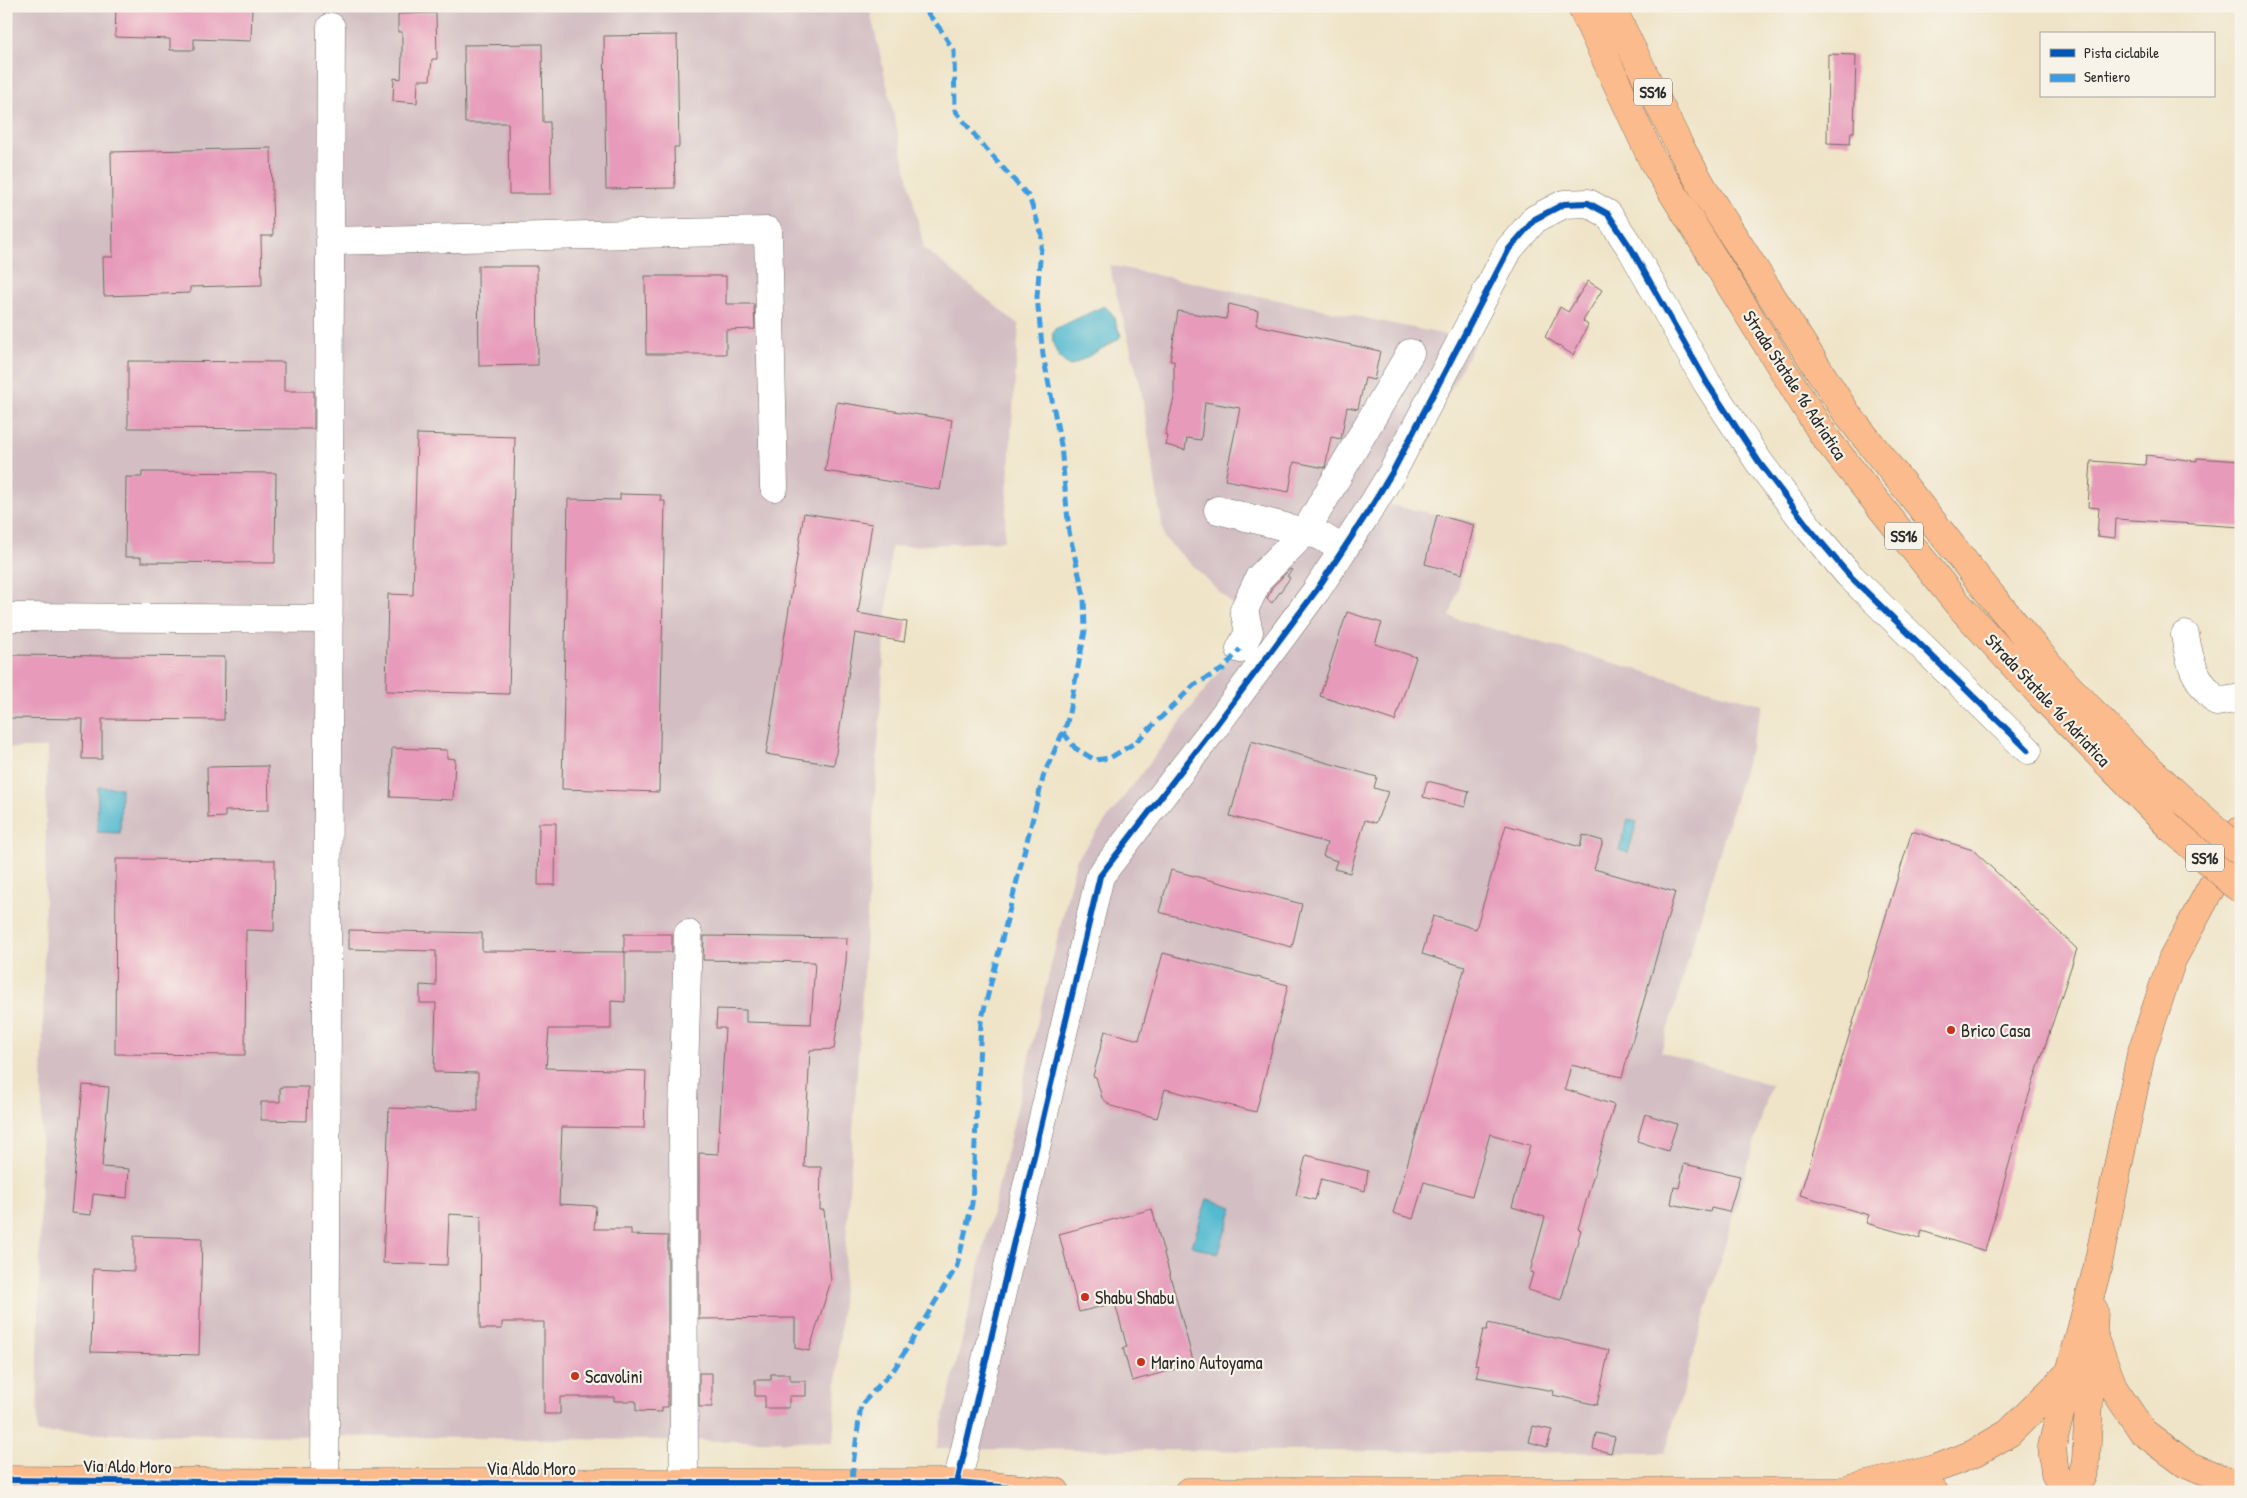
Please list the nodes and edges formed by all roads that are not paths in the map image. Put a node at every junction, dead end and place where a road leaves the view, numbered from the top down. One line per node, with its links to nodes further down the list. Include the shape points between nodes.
1 (1581, 6): 18 (main road, Strada Statale 16 Adriatica / SS16, bridge, via 1653,161 1824,436 1957,603 2042,696 2170,827)
2 (1611, 6): 16 (main road, Strada Statale 16 Adriatica / SS16, bridge, via 1706,193 1852,421 2060,678 2137,757)
3 (331, 27): 4 (street)
4 (330, 241): 6 (street, via 768,231); 11 (street)
5 (1410, 353): 8 (street)
6 (774, 487)
7 (1218, 510): 8 (street)
8 (1305, 532): 9 (street, via 1321,536); 13 (street, via 1259,578 1244,610 1249,632)
9 (1342, 549): 15 (street, via 1393,470 1509,249 1535,219 1564,204 1588,202 1608,214 1632,250 1707,383 1759,462 1810,529 1849,574); 26 (street, via 1316,591 1100,876)
10 (6, 617): 11 (street)
11 (329, 619): 24 (street)
12 (2185, 635): 14 (street, via 2190,665 2205,690 2217,702)
13 (1240, 649)
14 (2241, 698)
15 (2028, 750)
16 (2241, 852)
17 (2212, 886): 20 (main road, via 2172,960 2141,1054)
18 (2241, 890)
19 (688, 934): 25 (street, via 683,1111)
20 (2097, 1269): 21 (main road); 22 (main road)
21 (2093, 1333): 29 (main road, via 2114,1389 2143,1432 2186,1464); 37 (main road, via 2086,1461 2082,1476)
22 (2070, 1372): 31 (main road, via 2009,1433 1973,1454 1935,1469); 37 (main road, via 2052,1446 2056,1474)
23 (6, 1480): 27 (main road, Via Aldo Moro)
24 (325, 1483): 25 (main road, Via Aldo Moro); 28 (main road, Via Aldo Moro)
25 (684, 1483): 26 (main road, Via Aldo Moro)
26 (958, 1483): 33 (main road, Via Aldo Moro)
27 (56, 1486): 28 (main road, Via Aldo Moro)
28 (184, 1487)
29 (2241, 1487)
30 (1685, 1491): 31 (main road); 35 (main road)
31 (1841, 1491): 36 (main road)
32 (2241, 1491): 38 (main road)
33 (1056, 1492)
34 (1188, 1492): 35 (main road)
35 (1368, 1492)
36 (1934, 1492)
37 (2069, 1492)
38 (2202, 1492)

